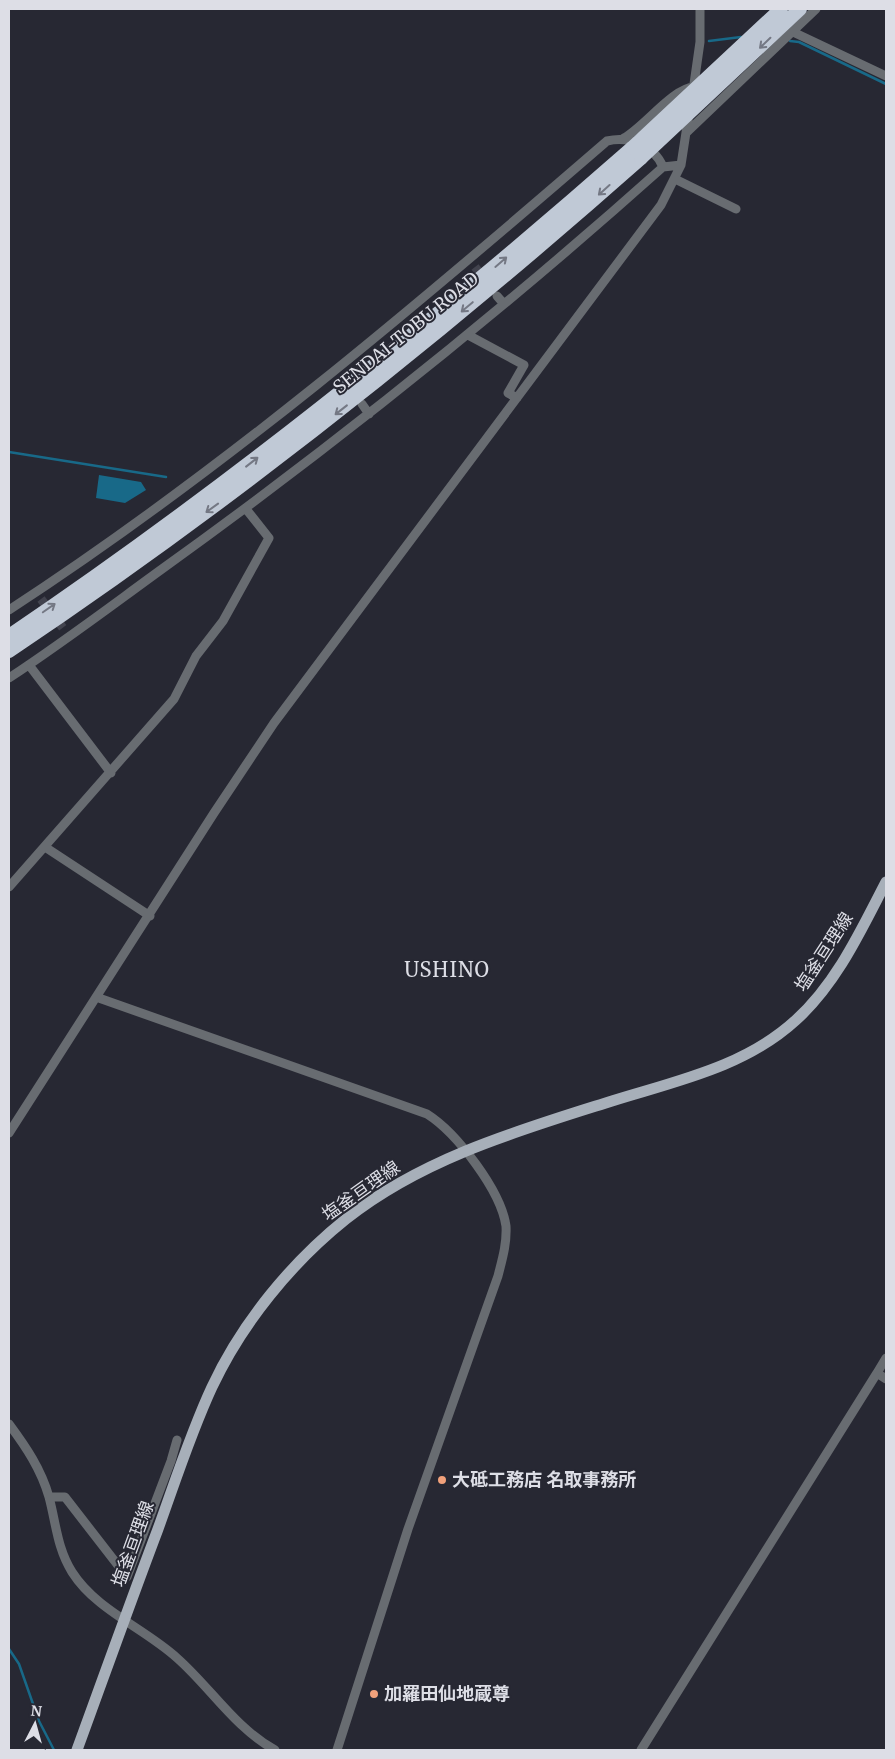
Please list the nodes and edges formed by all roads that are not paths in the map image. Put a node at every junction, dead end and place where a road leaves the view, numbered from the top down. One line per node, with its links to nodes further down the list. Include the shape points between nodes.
1 (700, 9): 7 (street, via 700,42)
2 (781, 9): 9 (highway, SENDAI-TOBU ROAD, bridge)
3 (800, 9): 9 (highway, SENDAI-TOBU ROAD, one-way to 9, bridge)
4 (816, 9): 5 (street)
5 (793, 32): 6 (street); 8 (street)
6 (886, 76)
7 (694, 87): 8 (street); 9 (street, via 677,94 637,131)
8 (686, 133): 10 (street)
9 (632, 148): 11 (street, via 632,140 658,155); 17 (street, via 607,141 472,264); 25 (highway, SENDAI-TOBU ROAD, one-way to 9, via 297,428 490,272); 27 (highway, SENDAI-TOBU ROAD, one-way to 27, via 498,282 316,429 180,532)
10 (681, 165): 11 (street); 12 (street)
11 (663, 167): 15 (street)
12 (675, 179): 13 (street); 19 (street, via 661,205)
13 (736, 209)
14 (497, 296): 15 (street)
15 (504, 304): 16 (street)
16 (468, 335): 19 (street, via 524,365 508,393); 21 (street)
17 (335, 372): 18 (street); 23 (street, via 39,596)
18 (342, 380)
19 (517, 398): 34 (street, via 274,724)
20 (362, 404): 21 (street)
21 (369, 414): 22 (street)
22 (246, 509): 26 (street); 30 (street, via 269,538 223,622 196,656 174,699)
23 (9, 610)
24 (63, 628): 26 (street)
25 (9, 636)
26 (69, 636): 28 (street)
27 (9, 652)
28 (29, 665): 29 (street); 30 (street)
29 (9, 678)
30 (111, 773): 31 (street)
31 (45, 847): 33 (street); 34 (street)
32 (886, 882): 37 (main road, 塩釜亘理線, via 830,982 797,1020 774,1039 722,1066)
33 (9, 888)
34 (150, 916): 35 (street)
35 (96, 997): 36 (street); 37 (street, via 415,1109 438,1121)
36 (9, 1133)
37 (464, 1152): 44 (main road, 塩釜亘理線, via 405,1179 346,1220 310,1252 247,1328 213,1385); 47 (street, via 490,1185 501,1206 506,1226 506,1247 408,1529)
38 (886, 1358): 39 (street)
39 (877, 1374): 40 (street); 48 (street)
40 (886, 1379)
41 (9, 1424): 43 (street, via 31,1454)
42 (177, 1440): 43 (street, via 127,1577 65,1497)
43 (49, 1497): 44 (street, via 58,1540 72,1572 84,1588)
44 (124, 1619): 45 (main road, 塩釜亘理線); 46 (street, via 175,1656 235,1721)
45 (78, 1750)
46 (275, 1750)
47 (337, 1750)
48 (641, 1750)

